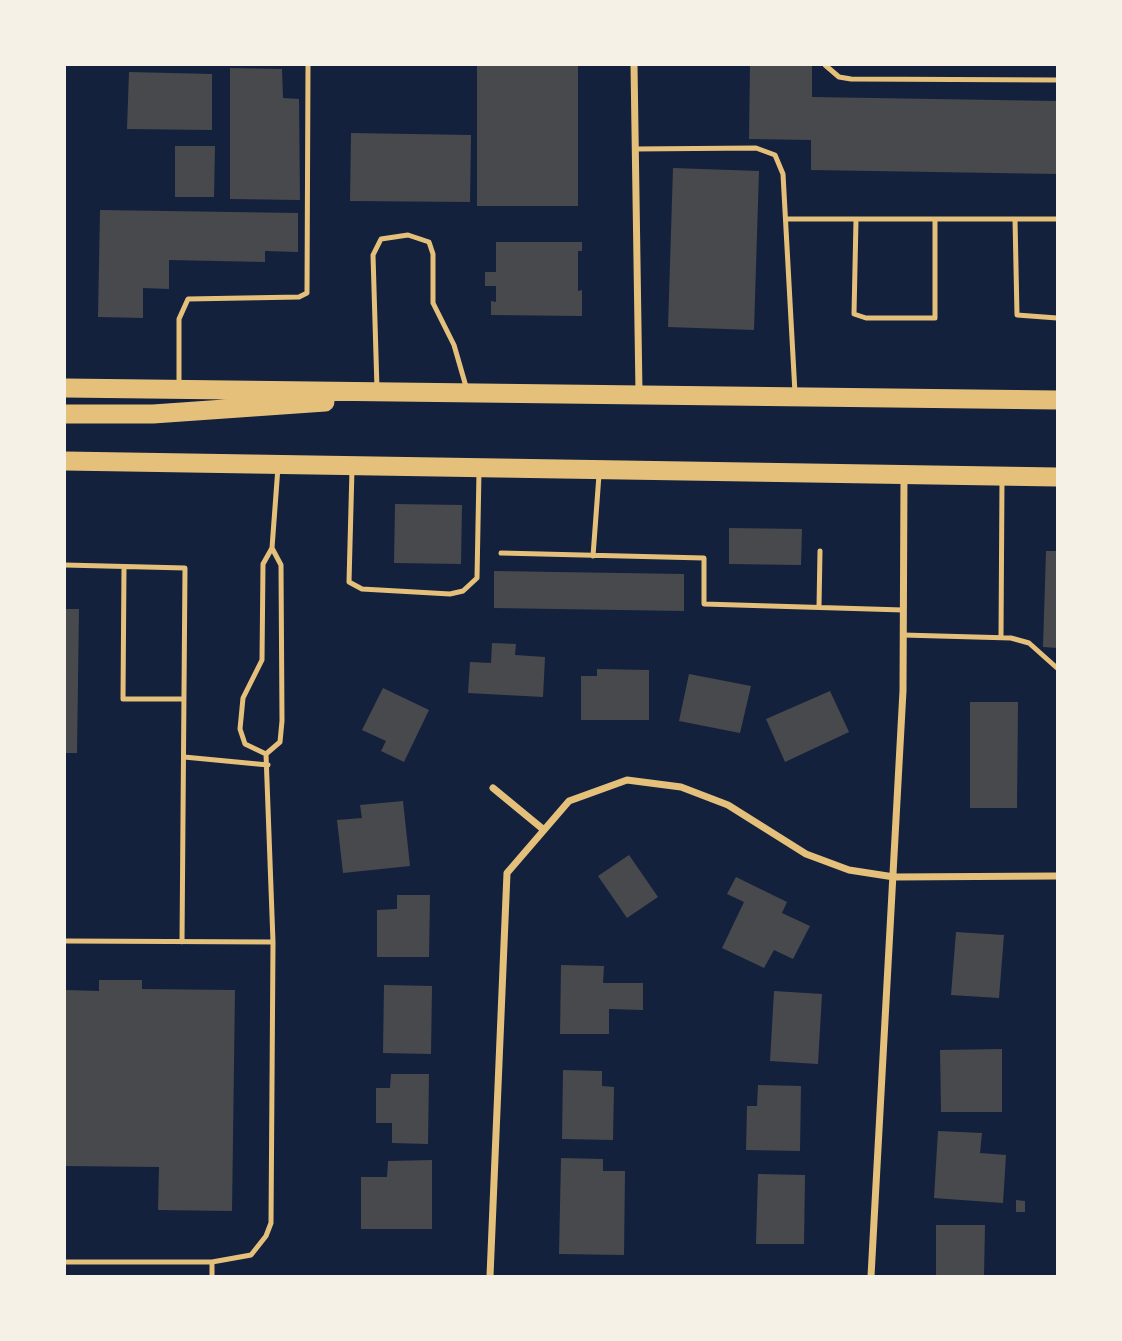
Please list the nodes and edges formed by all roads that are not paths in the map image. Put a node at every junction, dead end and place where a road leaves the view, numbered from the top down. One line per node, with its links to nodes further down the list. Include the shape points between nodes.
1 (308, 65): 13 (lane, via 307,293 299,297 188,299 178,318)
2 (634, 65): 5 (street)
3 (825, 65): 4 (lane, via 839,77 851,79)
4 (1057, 80)
5 (635, 149): 6 (lane, via 756,148 772,152 783,174); 16 (street)
6 (786, 219): 10 (lane); 17 (lane)
7 (935, 219): 8 (lane); 10 (lane); 10 (lane, via 935,318 854,314)
8 (1015, 219): 9 (lane); 11 (lane, via 1017,315)
9 (1057, 219)
10 (856, 220)
11 (1057, 318)
12 (65, 388): 13 (highway)
13 (178, 390): 14 (highway)
14 (377, 392): 15 (highway); 15 (lane, via 373,255 381,239 408,235 429,242 433,303 454,345); 19 (highway, via 251,409)
15 (468, 393): 16 (highway)
16 (639, 394): 17 (highway)
17 (795, 396): 18 (highway)
18 (1057, 400)
19 (65, 414)
20 (65, 461): 21 (highway)
21 (278, 465): 22 (highway); 28 (lane)
22 (352, 466): 23 (highway); 23 (lane, via 349,582 362,589 450,594 463,591 477,578)
23 (480, 467): 24 (highway)
24 (600, 468): 25 (highway); 31 (lane)
25 (904, 473): 26 (highway); 35 (street)
26 (1002, 476): 27 (highway); 37 (lane)
27 (1057, 477)
28 (272, 548): 40 (lane, via 281,565 282,721 280,742); 40 (lane, via 263,564 262,660 243,698 240,729 245,744)
29 (820, 551): 34 (lane)
30 (501, 553): 31 (lane)
31 (593, 556): 34 (lane, via 704,558 704,604)
32 (65, 565): 33 (lane)
33 (124, 566): 39 (lane, via 185,568); 39 (lane, via 123,699)
34 (819, 607): 35 (lane)
35 (903, 610): 36 (street)
36 (903, 635): 37 (lane); 46 (street)
37 (1000, 637): 38 (lane, via 1030,643)
38 (1057, 668)
39 (184, 699): 41 (lane)
40 (266, 754): 42 (lane)
41 (184, 757): 42 (lane); 48 (lane)
42 (268, 765): 49 (lane)
43 (493, 788): 44 (street)
44 (544, 830): 46 (street, via 569,801 628,780 693,792 728,805 806,854 849,870); 53 (street, via 507,873)
45 (1057, 876): 46 (street)
46 (894, 877): 54 (street)
47 (65, 941): 48 (lane)
48 (182, 942): 49 (lane)
49 (273, 942): 51 (lane, via 271,1223 251,1255)
50 (65, 1262): 51 (lane)
51 (212, 1262): 52 (lane)
52 (212, 1276)
53 (490, 1276)
54 (871, 1276)

